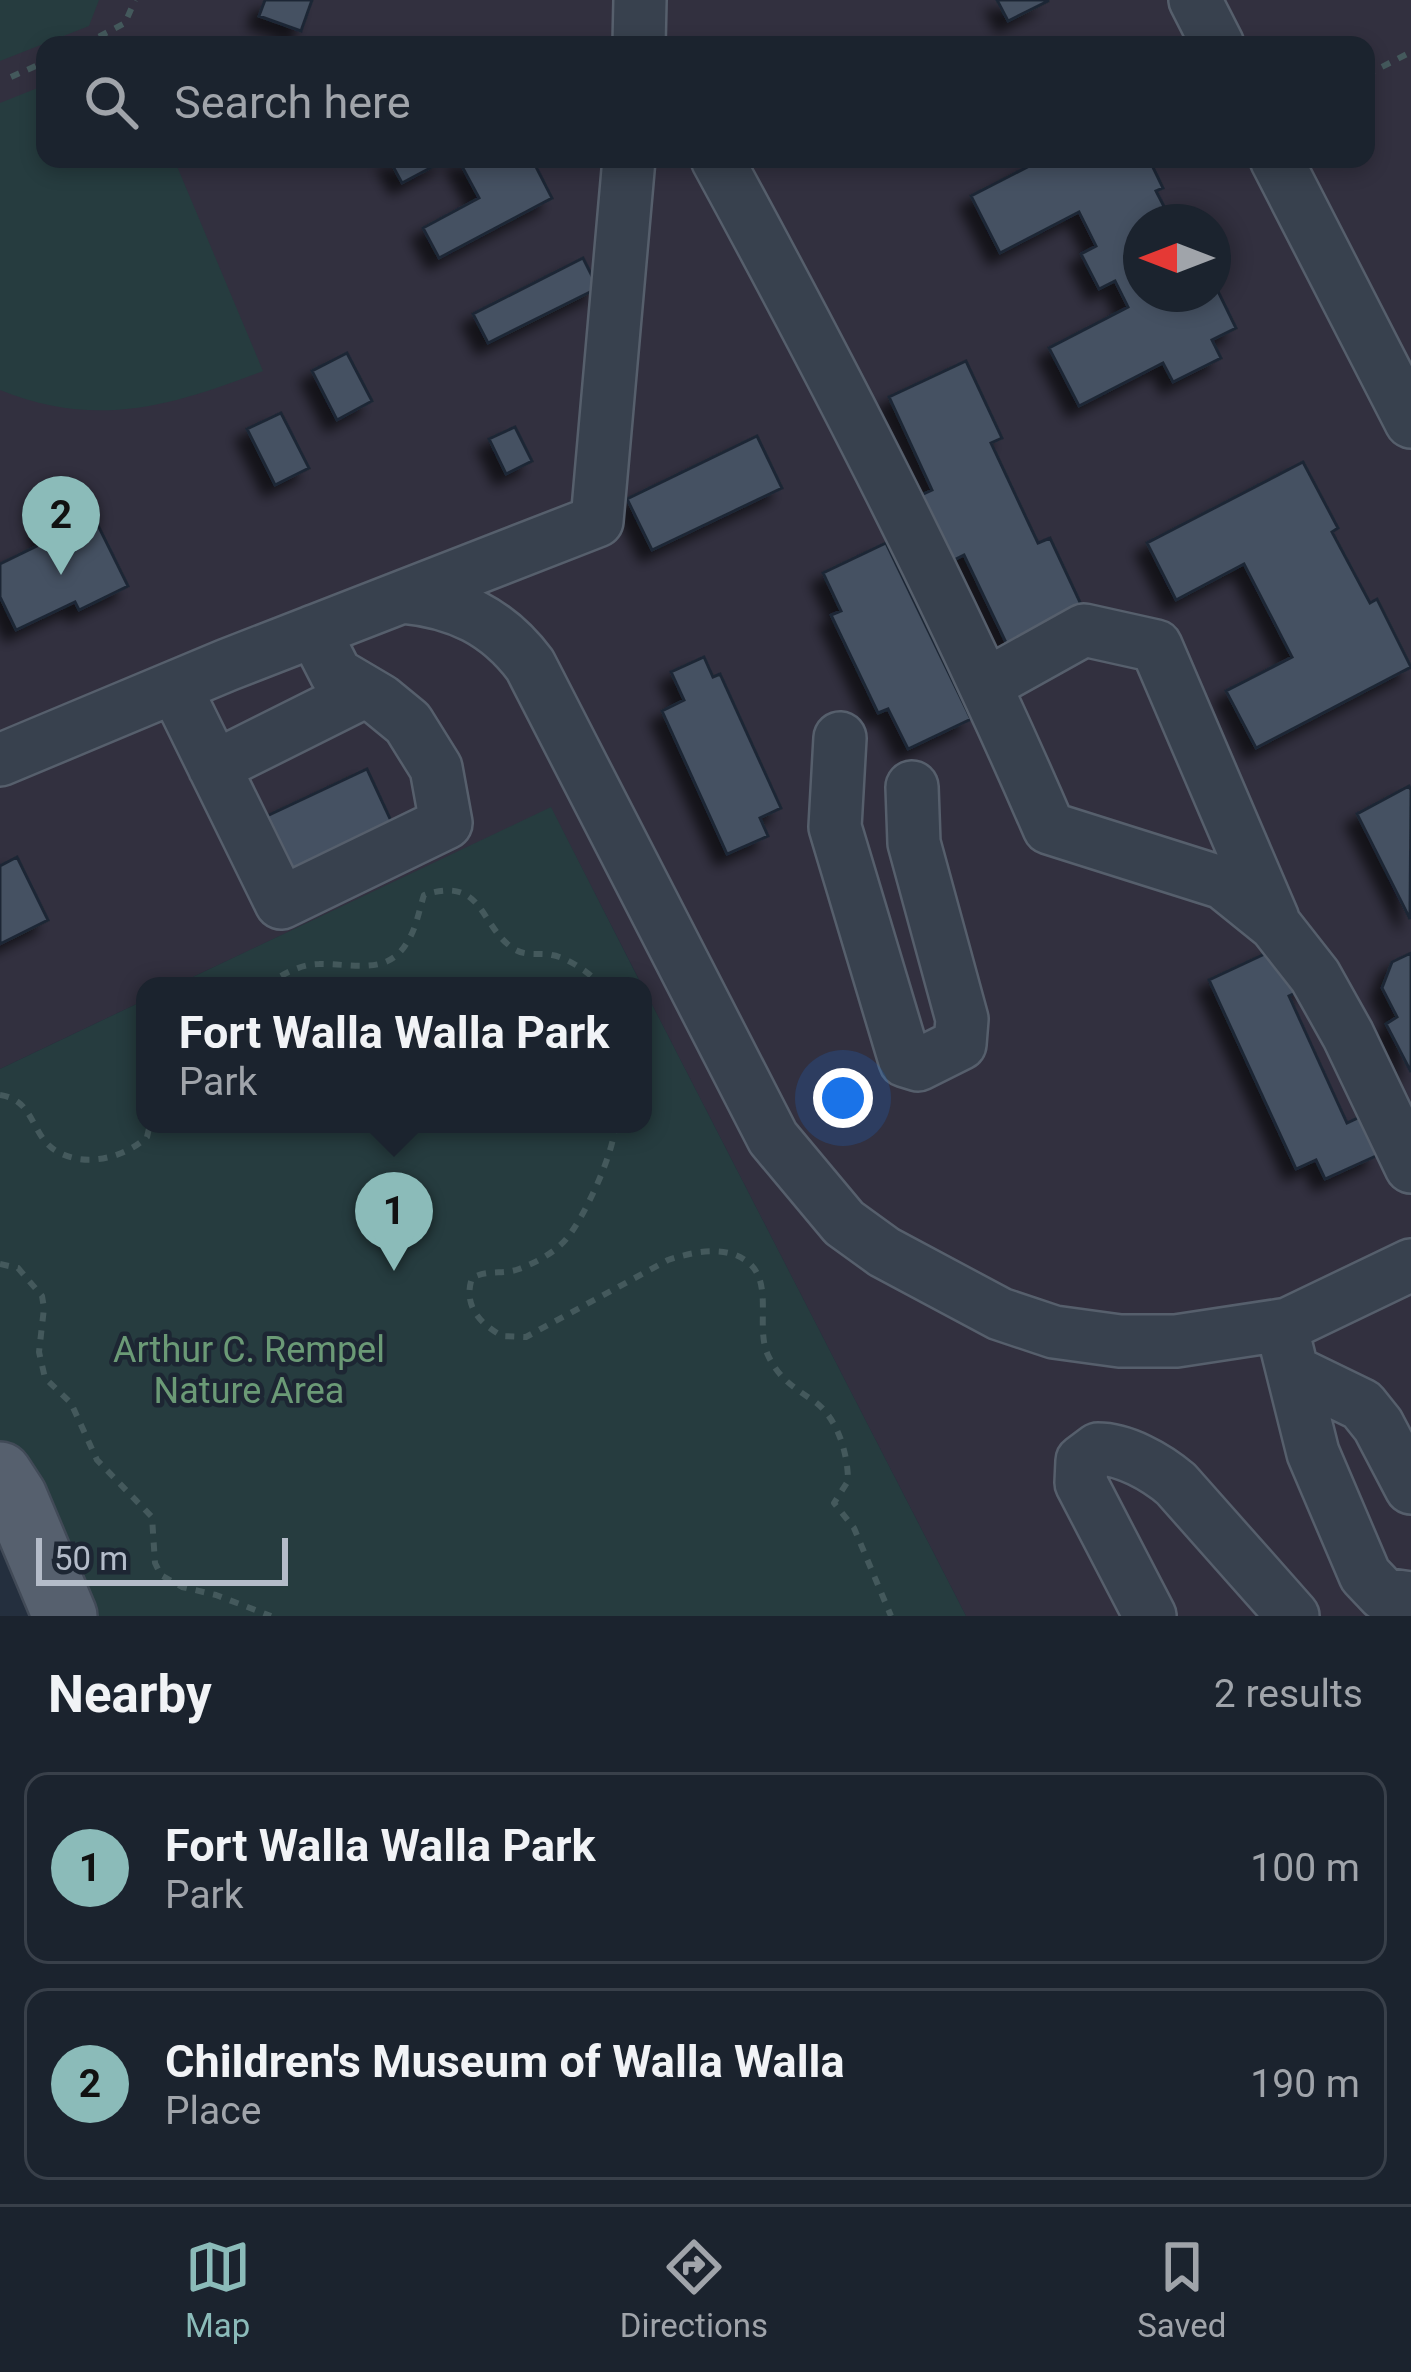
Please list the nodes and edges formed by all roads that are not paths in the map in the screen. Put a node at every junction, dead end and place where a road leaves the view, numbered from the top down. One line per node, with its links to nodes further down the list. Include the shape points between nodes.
1 (1195, 0): 2 (street)
2 (1213, 36)
3 (627, 168): 7 (street, via 597,521)
4 (722, 168): 9 (street)
5 (1281, 168): 6 (street)
6 (1411, 422)
7 (403, 597): 8 (street); 19 (street, via 442,601 476,618 511,639 530,665 773,1138 844,1222 931,1280 1054,1332)
8 (314, 631): 10 (street); 11 (street, via 336,674)
9 (987, 684): 16 (street, via 1048,828 1223,883); 16 (street, via 1084,630 1156,646)
10 (176, 687): 13 (street); 14 (street)
11 (364, 692): 14 (street); 14 (street, via 408,723 436,768 446,823 280,903)
12 (840, 738): 15 (street, via 835,826 904,1061 918,1065 960,1044 962,1019 914,843)
13 (0, 760)
14 (214, 766)
15 (912, 787)
16 (1275, 925): 17 (street, via 1315,976)
17 (1411, 1167)
18 (1411, 1265): 19 (street)
19 (1287, 1348): 21 (street, via 1362,1405); 23 (street, via 1313,1453 1365,1575 1383,1594)
20 (0, 1474): 22 (main road)
21 (1411, 1488)
22 (15, 1539): 24 (main road)
23 (1411, 1598)
24 (65, 1616)
25 (1150, 1616): 26 (street, via 1081,1483 1082,1461 1098,1449 1176,1484)
26 (1292, 1616)

